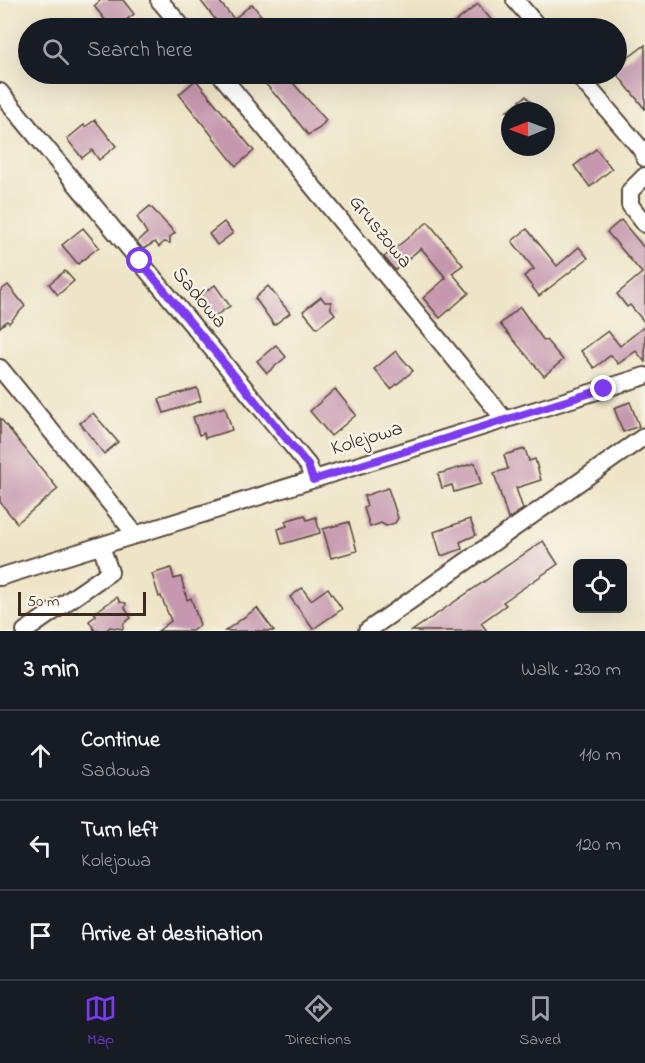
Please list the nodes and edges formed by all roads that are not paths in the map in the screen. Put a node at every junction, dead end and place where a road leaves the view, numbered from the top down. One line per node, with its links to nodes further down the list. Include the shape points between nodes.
1 (159, 0): 3 (street)
2 (515, 0): 4 (street)
3 (174, 18)
4 (530, 18)
5 (228, 84): 13 (street, Gruszowa)
6 (586, 84): 8 (street)
7 (0, 92): 15 (street, Sadowa, via 308,465)
8 (645, 158)
9 (645, 176): 10 (street, via 630,191 630,205)
10 (645, 224)
11 (0, 368): 16 (street)
12 (645, 376): 13 (street, Kolejowa)
13 (506, 420): 15 (street, Kolejowa)
14 (645, 436): 20 (street)
15 (313, 480): 16 (street, Kolejowa)
16 (136, 535): 17 (street, Kolejowa)
17 (101, 546): 18 (street, Kolejowa); 19 (street, via 110,572)
18 (0, 577)
19 (25, 631)
20 (367, 631)

